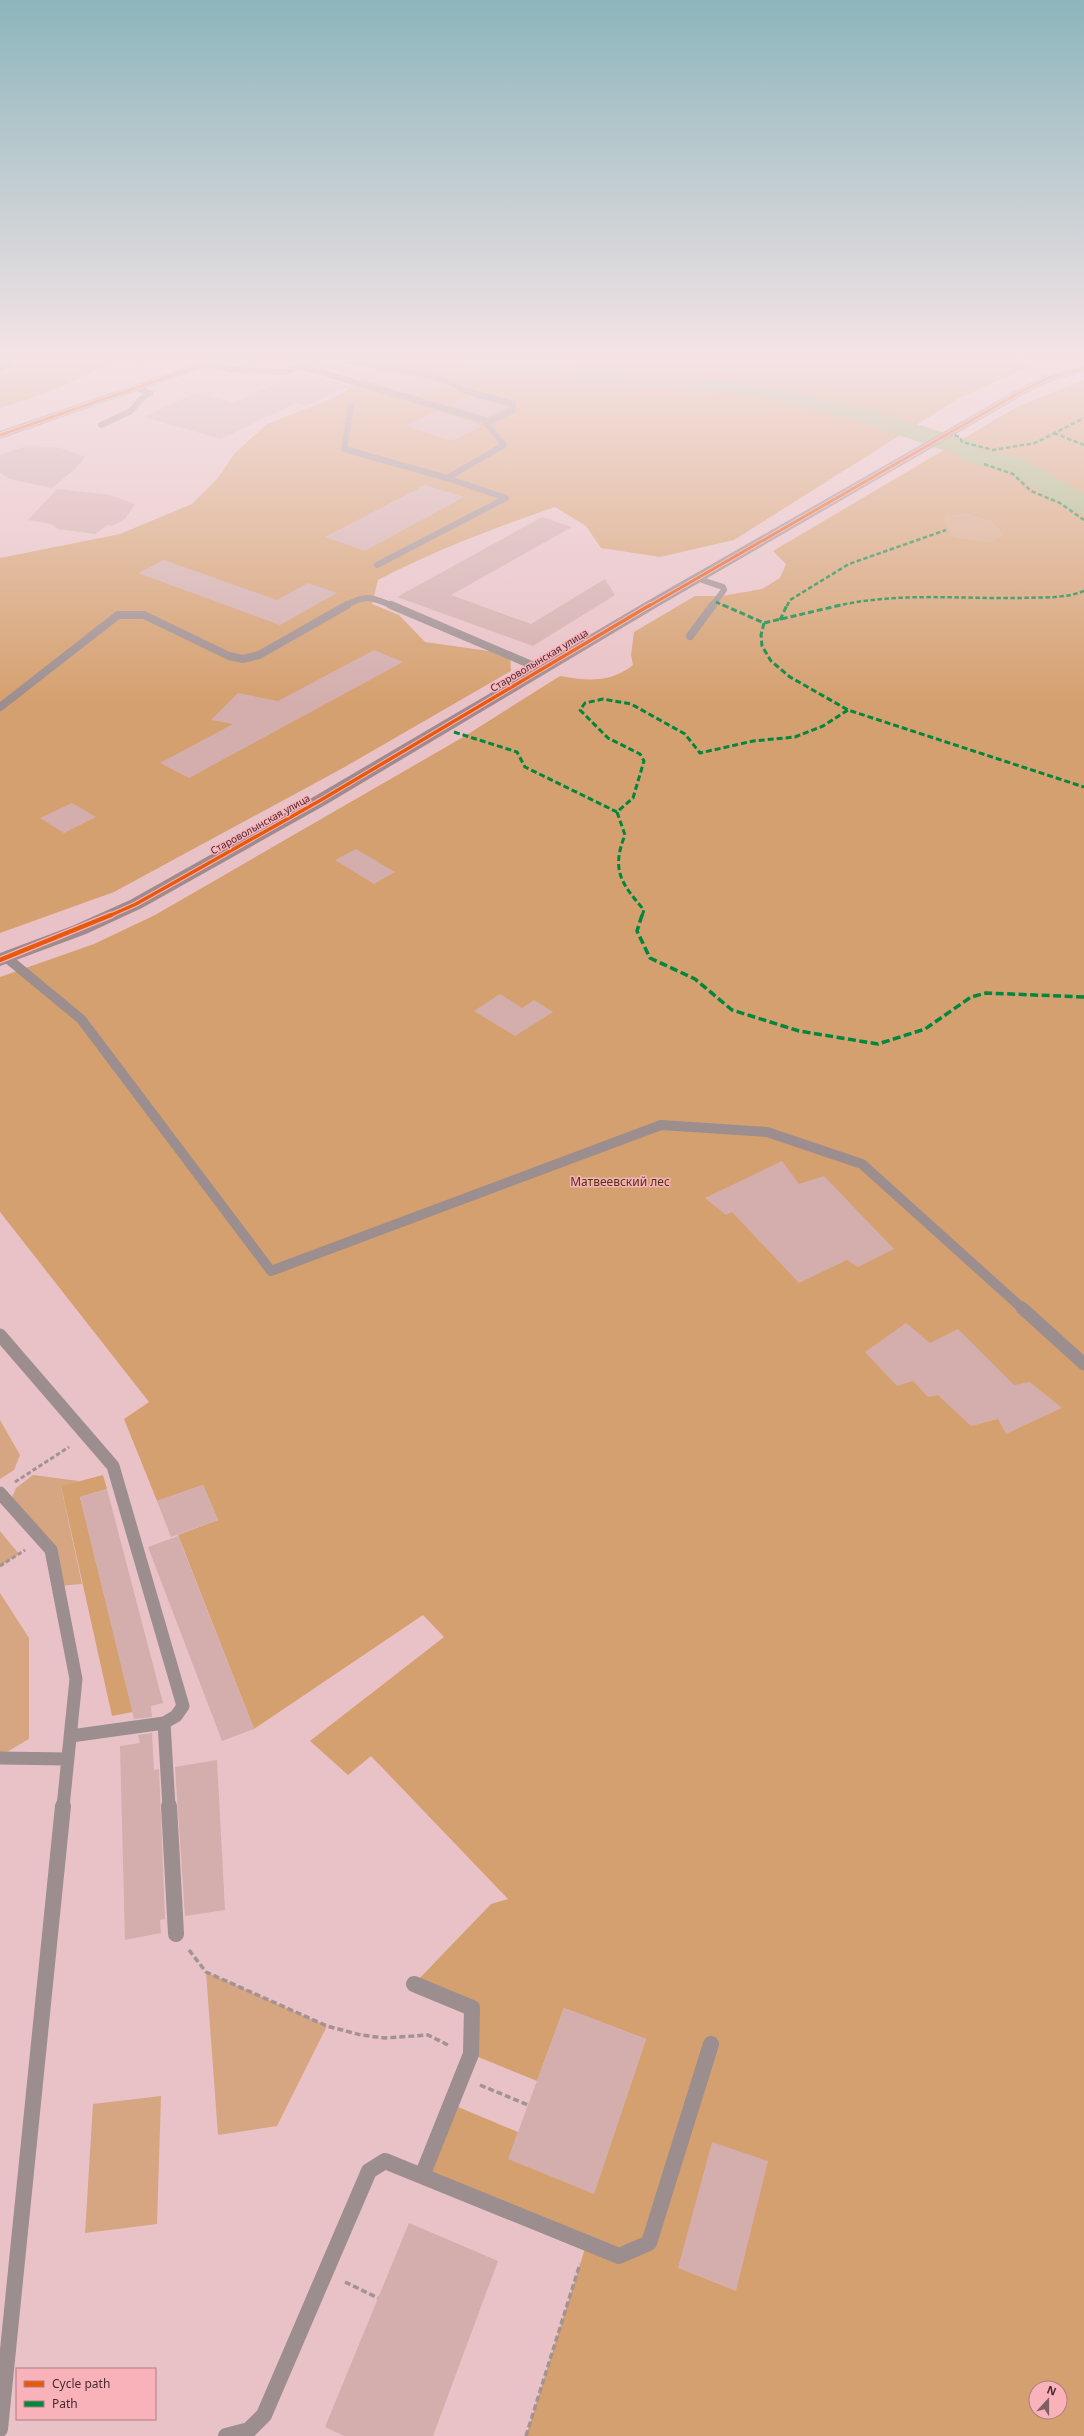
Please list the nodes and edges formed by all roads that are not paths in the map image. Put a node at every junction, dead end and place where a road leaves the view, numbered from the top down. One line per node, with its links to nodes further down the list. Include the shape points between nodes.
1 (436, 475): 4 (lane)
2 (454, 475): 4 (lane)
3 (876, 475): 6 (street, Староволынская улица)
4 (448, 478): 5 (lane, via 506,498)
5 (377, 565)
6 (696, 578): 7 (lane, via 723,587 724,590); 8 (street, Староволынская улица)
7 (690, 636)
8 (541, 669): 9 (lane, via 374,598 361,598 260,655 248,658 229,656 144,614 132,613 118,615); 10 (street, Староволынская улица, via 321,800 136,904 79,930)
9 (0, 707)
10 (4, 959): 12 (lane, via 81,1019 271,1271 661,1126 767,1132 862,1164)
11 (0, 1336): 14 (lane, via 113,1466 183,1706 176,1716)
12 (1084, 1364)
13 (0, 1494): 15 (lane, via 51,1550 76,1679)
14 (164, 1724): 15 (lane); 18 (lane)
15 (70, 1736): 17 (lane)
16 (0, 1758): 17 (lane)
17 (68, 1759): 22 (lane)
18 (176, 1934)
19 (414, 1984): 21 (lane, via 472,2008 470,2055)
20 (711, 2044): 21 (lane, via 649,2243 619,2256)
21 (422, 2176): 23 (lane, via 386,2161 369,2171 264,2415 249,2430)
22 (0, 2428)
23 (226, 2436)

